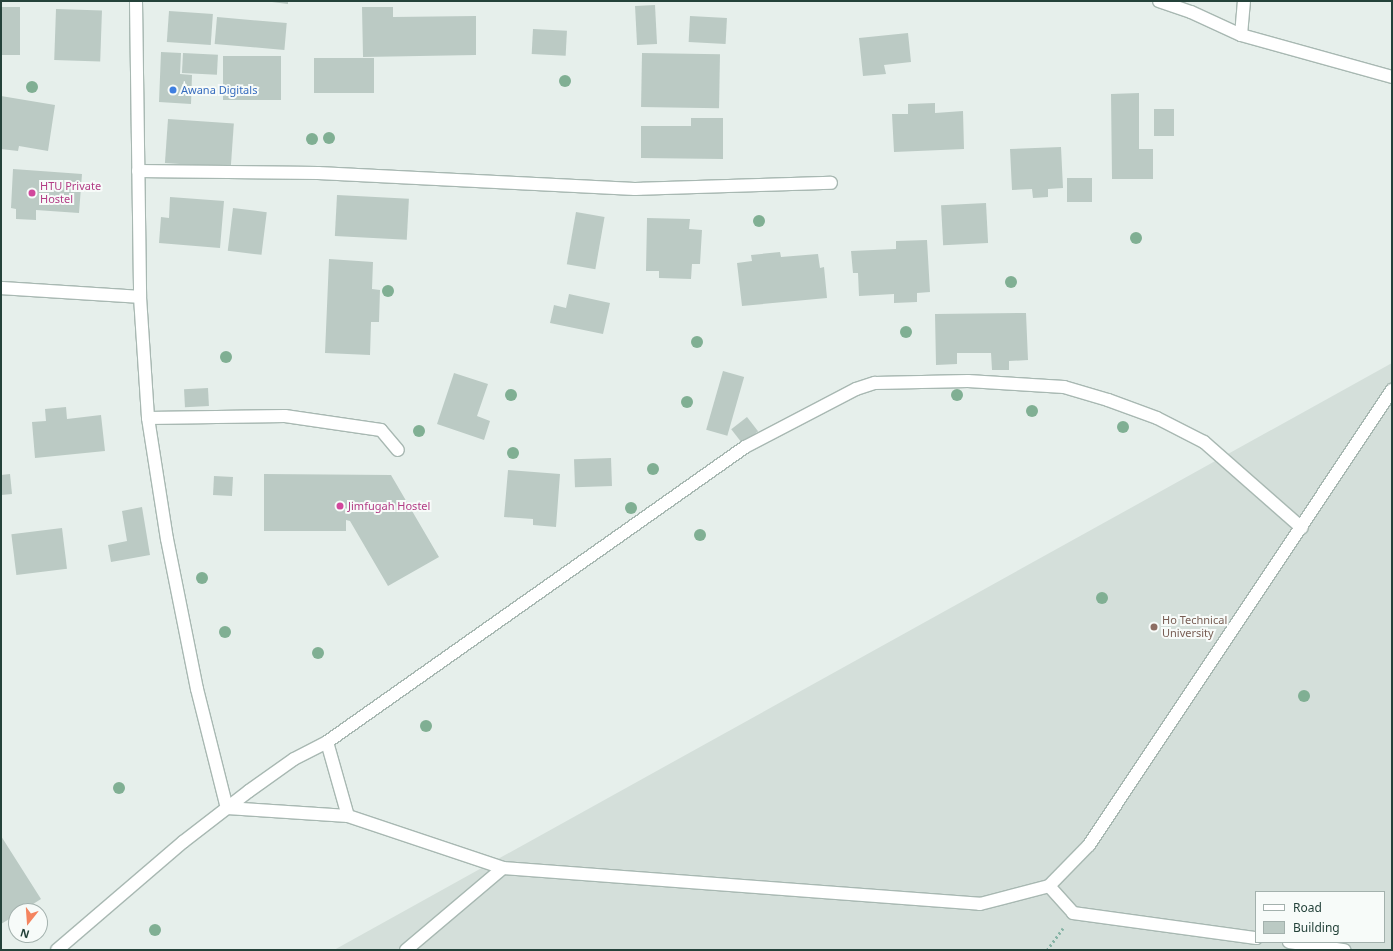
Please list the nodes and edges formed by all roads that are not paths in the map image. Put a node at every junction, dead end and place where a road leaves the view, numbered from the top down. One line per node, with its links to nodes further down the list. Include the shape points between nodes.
1 (136, 1): 6 (street)
2 (1159, 1): 4 (street, via 1191,12)
3 (1244, 1): 4 (street)
4 (1241, 35): 5 (street)
5 (1392, 77)
6 (138, 171): 7 (street, via 318,173 635,189); 9 (street)
7 (831, 182)
8 (1, 288): 9 (street)
9 (140, 297): 11 (street)
10 (1392, 390): 13 (street)
11 (148, 418): 12 (street, via 286,416 381,430); 15 (street, via 167,539 197,689)
12 (398, 450)
13 (1302, 528): 14 (street, via 1204,442 1157,418 1108,400 1064,387 968,381 875,383 839,397 745,447); 18 (street, via 1089,845)
14 (327, 742): 15 (street, via 294,759); 16 (street)
15 (227, 808): 16 (street); 21 (street)
16 (348, 816): 17 (street)
17 (503, 868): 18 (street, via 980,904); 22 (street)
18 (1049, 886): 19 (street, via 1073,913)
19 (1255, 938)
20 (1296, 943): 23 (street)
21 (57, 950)
22 (406, 950)
23 (1344, 950)

